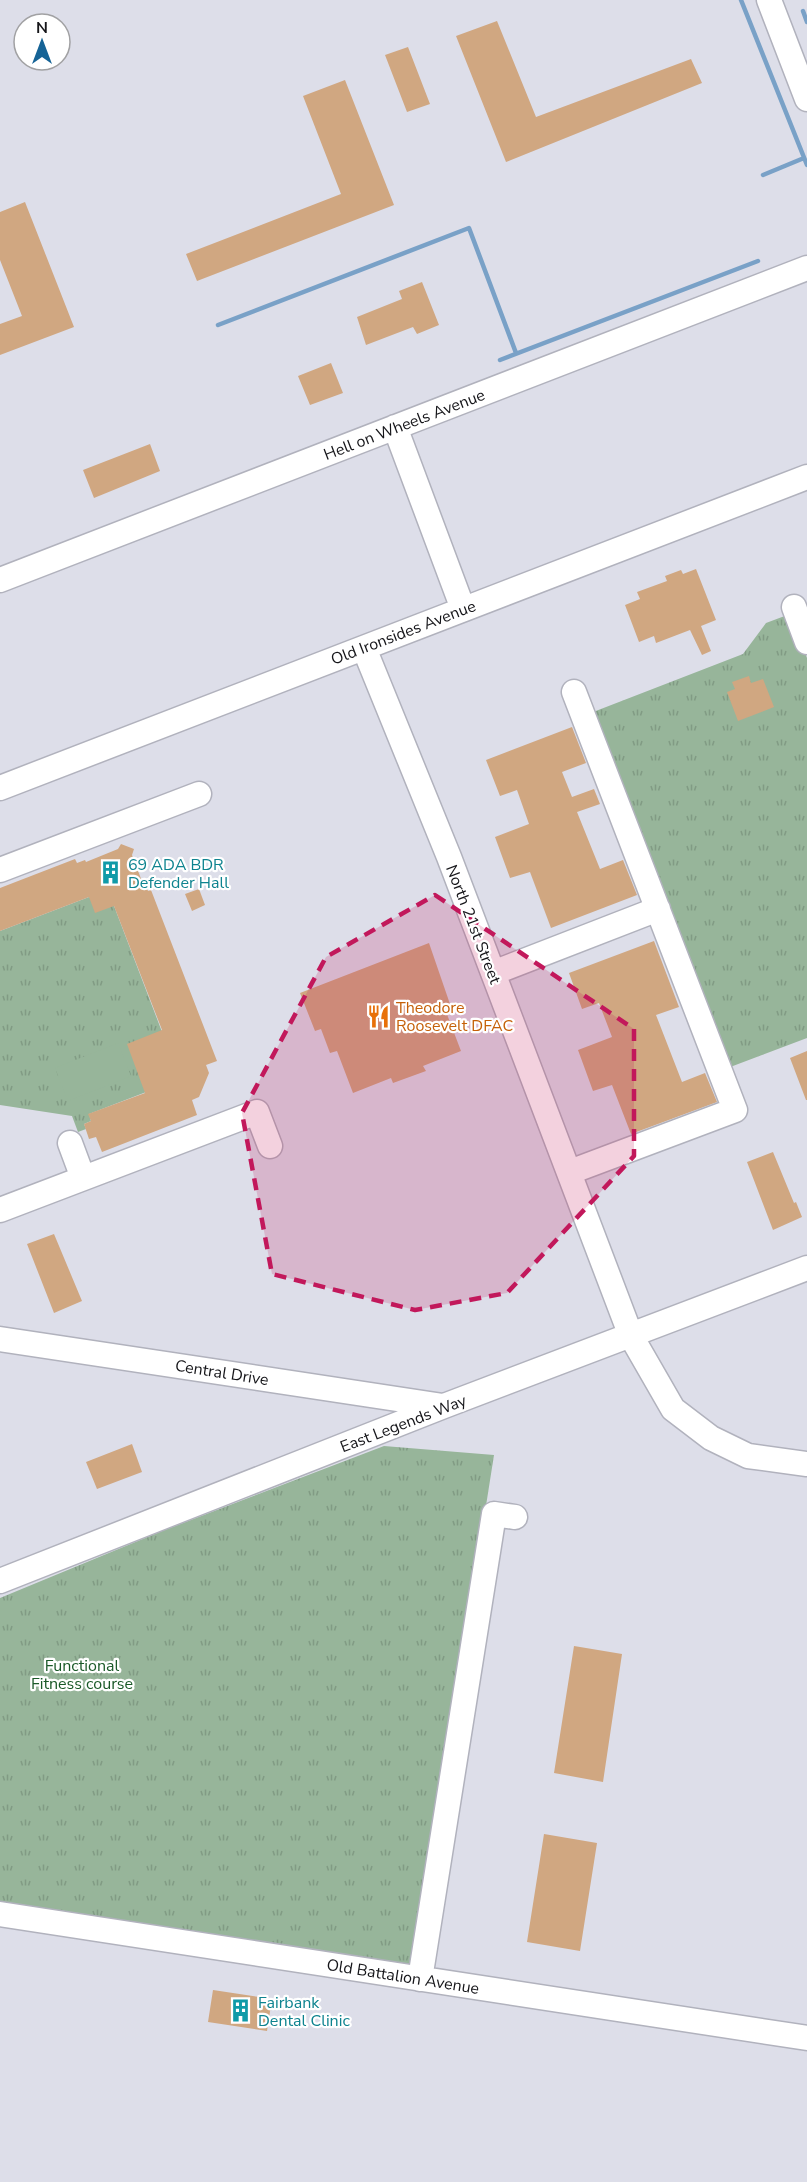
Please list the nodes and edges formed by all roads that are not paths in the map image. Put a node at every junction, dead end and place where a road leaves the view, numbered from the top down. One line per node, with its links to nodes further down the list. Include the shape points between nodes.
1 (769, 0): 2 (street)
2 (807, 99)
3 (807, 268): 4 (street, Hell on Wheels Avenue)
4 (395, 428): 6 (street, Hell on Wheels Avenue); 8 (street)
5 (807, 477): 8 (street, Old Ironsides Avenue)
6 (0, 580)
7 (794, 607): 9 (street)
8 (463, 609): 10 (street, Old Ironsides Avenue)
9 (807, 642)
10 (364, 648): 12 (street, Old Ironsides Avenue); 16 (street, North 21st Street)
11 (574, 692): 15 (street)
12 (0, 788)
13 (199, 794): 14 (street)
14 (0, 870)
15 (658, 909): 16 (street); 19 (street, via 735,1110)
16 (493, 973): 19 (street, North 21st Street)
17 (70, 1143): 20 (street)
18 (270, 1146): 20 (street, via 257,1112)
19 (570, 1172): 23 (street, North 21st Street)
20 (83, 1178): 21 (street)
21 (0, 1209)
22 (807, 1268): 23 (street, East Legends Way)
23 (631, 1336): 25 (street, East Legends Way); 26 (street, via 673,1409 711,1438 748,1456)
24 (0, 1339): 25 (street, Central Drive)
25 (444, 1406): 28 (street, East Legends Way)
26 (807, 1464)
27 (515, 1517): 30 (street, via 494,1514)
28 (0, 1581)
29 (0, 1914): 30 (street, Old Battalion Avenue)
30 (420, 1979): 31 (street, Old Battalion Avenue)
31 (807, 2038)

